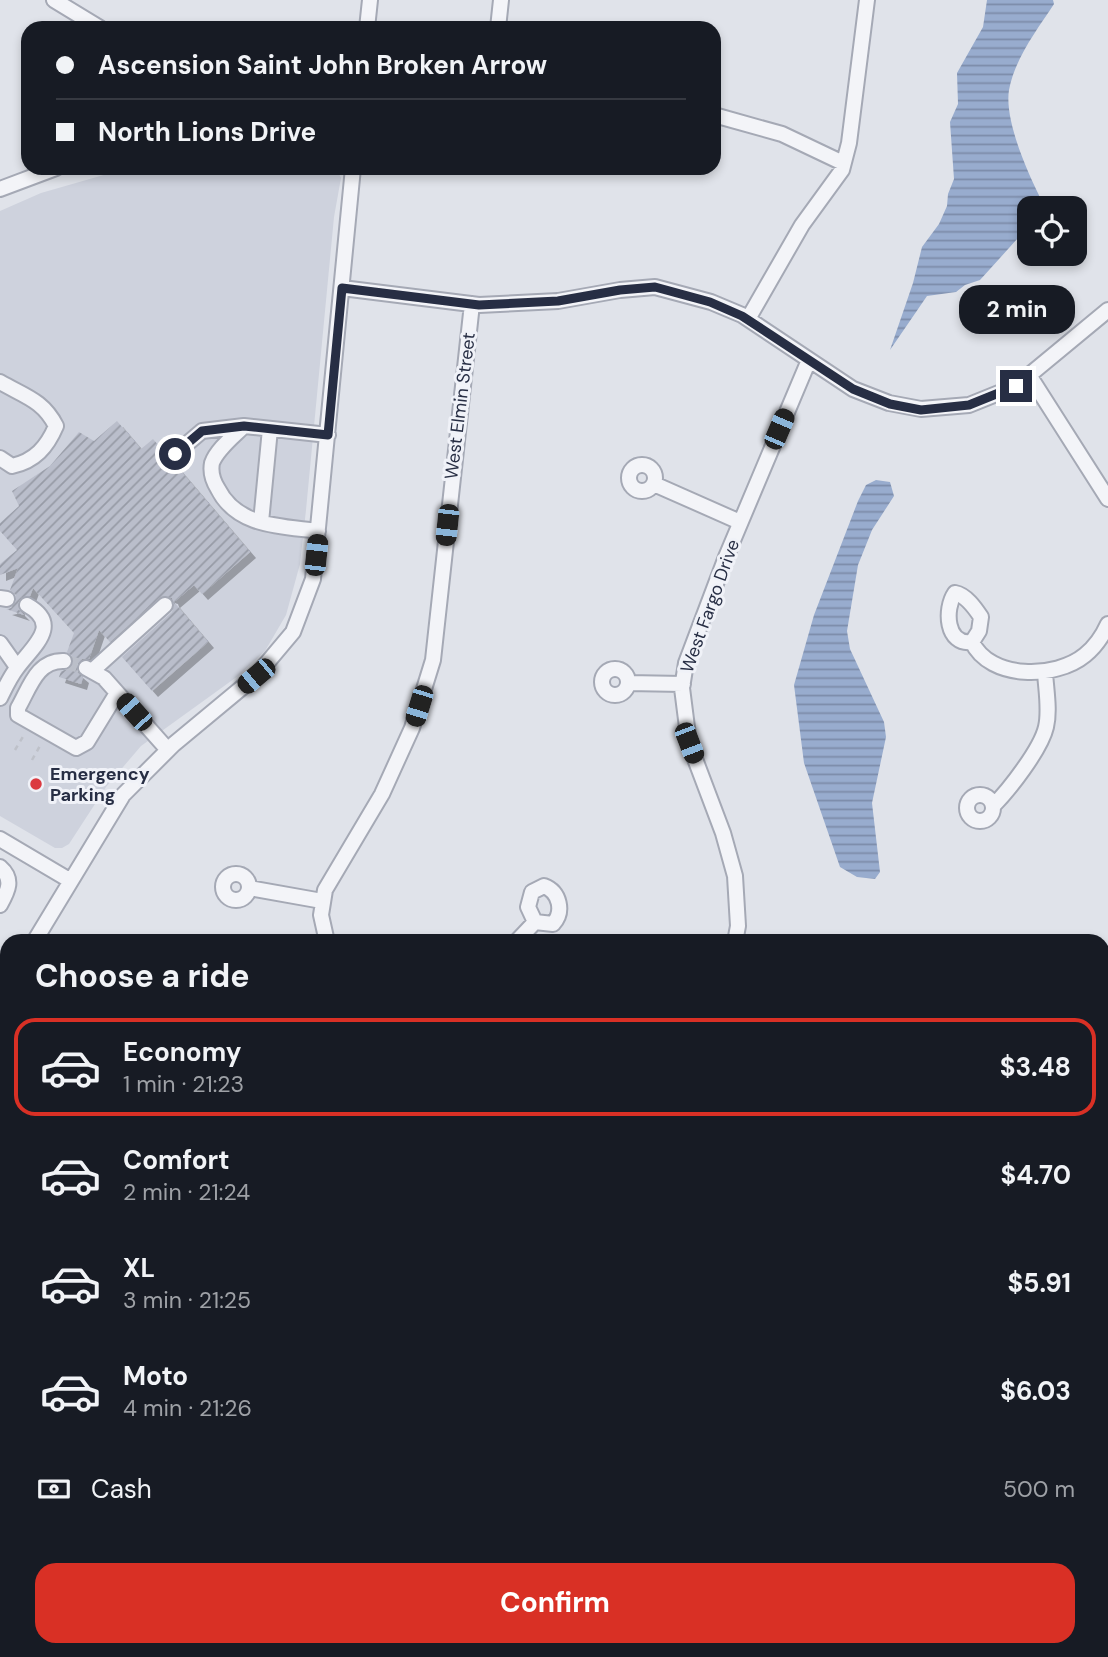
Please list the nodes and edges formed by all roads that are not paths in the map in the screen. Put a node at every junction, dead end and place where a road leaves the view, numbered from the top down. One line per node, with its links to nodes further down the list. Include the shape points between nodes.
1 (54, 0): 5 (street)
2 (370, 0): 6 (street)
3 (501, 0): 7 (street)
4 (867, 0): 9 (street)
5 (88, 21)
6 (368, 21)
7 (499, 21)
8 (721, 117): 9 (street, via 782,134)
9 (843, 163): 16 (street)
10 (37, 175): 12 (street)
11 (352, 175): 13 (street)
12 (0, 189)
13 (342, 288): 14 (street); 22 (street)
14 (472, 304): 16 (street, via 558,301 655,287 710,302); 48 (street, West Elmin Street, via 433,660 412,728 382,794 332,875)
15 (1108, 310): 18 (street)
16 (748, 319): 17 (street)
17 (809, 360): 18 (street, via 853,389 921,410 969,405 1016,386); 28 (street, West Fargo Drive)
18 (1029, 375): 26 (street)
19 (0, 382): 24 (street, via 32,398 49,412 56,426 42,450 24,463 12,466)
20 (244, 426): 21 (street); 23 (street, via 202,431); 27 (street, via 212,462 212,477 234,511)
21 (270, 429): 22 (street); 27 (street)
22 (328, 435): 29 (street)
23 (175, 454)
24 (0, 458)
25 (654, 484): 28 (street)
26 (1108, 499)
27 (261, 522): 29 (street)
28 (740, 522): 39 (street, West Fargo Drive, via 686,663)
29 (318, 531): 42 (street, via 313,579 293,632 256,676)
30 (165, 605): 40 (street, via 89,670)
31 (27, 606): 36 (street, via 38,611 44,627 28,657)
32 (1108, 624): 37 (street, via 1085,656)
33 (972, 642): 37 (street, via 983,658 1004,669)
34 (0, 643): 36 (street)
35 (64, 661): 40 (street, via 41,668 18,715 76,748 88,742)
36 (17, 667): 41 (street)
37 (1045, 672): 43 (street, via 1046,730)
38 (628, 683): 39 (street)
39 (683, 684): 54 (street, West Fargo Drive, via 689,743 735,876)
40 (117, 693): 42 (street)
41 (0, 698)
42 (168, 750): 46 (street, via 123,795)
43 (993, 806)
44 (0, 839): 46 (street)
45 (0, 867): 49 (street, via 10,883)
46 (71, 881): 51 (street)
47 (249, 888): 48 (street)
48 (322, 901): 52 (street, West Elmin Street)
49 (0, 905)
50 (535, 922): 53 (street)
51 (39, 934)
52 (325, 934)
53 (524, 934)
54 (736, 934)

